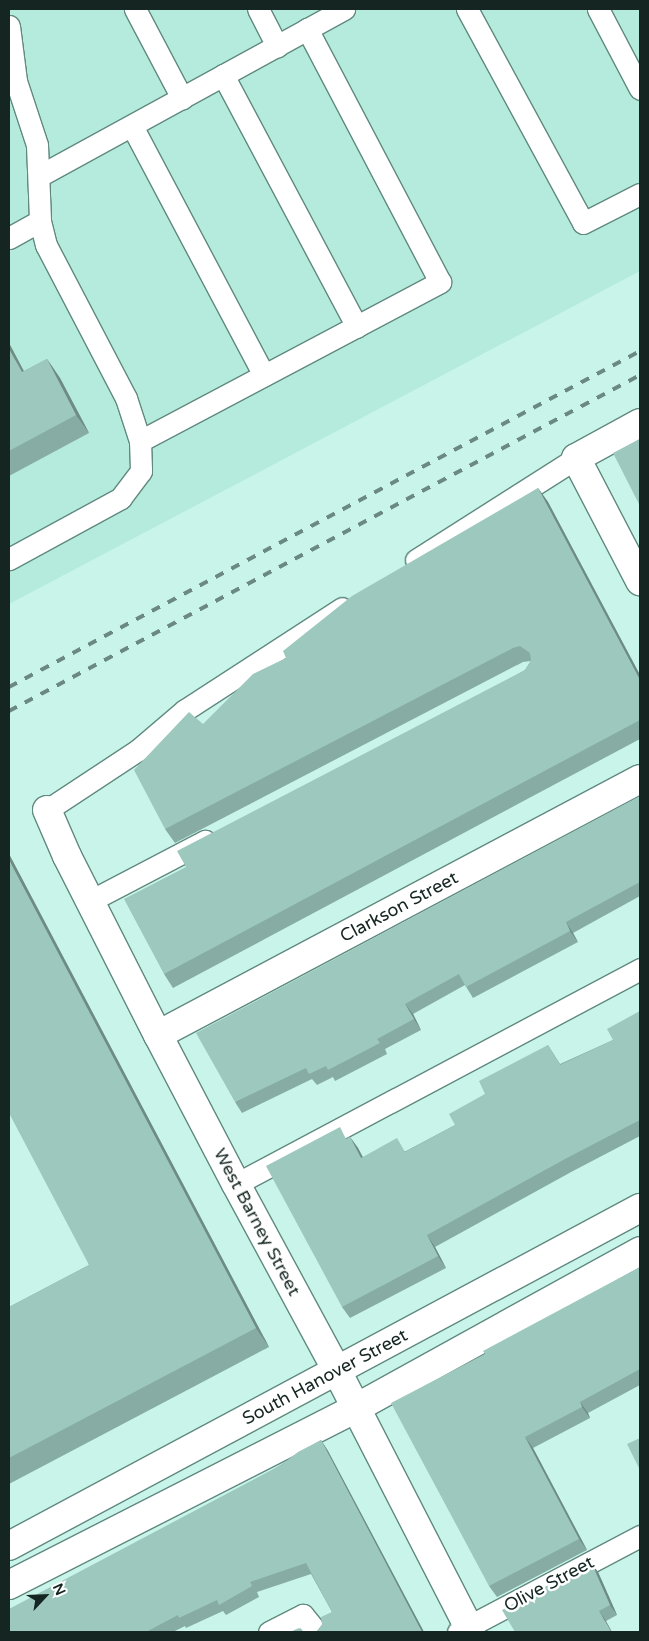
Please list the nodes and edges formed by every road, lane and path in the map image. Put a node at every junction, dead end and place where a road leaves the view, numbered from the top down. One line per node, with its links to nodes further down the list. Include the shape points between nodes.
1 (135, 9): 13 (lane)
2 (258, 9): 8 (lane)
3 (344, 9): 7 (lane)
4 (467, 9): 16 (lane, via 583,223)
5 (598, 9): 9 (lane)
6 (9, 26): 11 (lane)
7 (306, 30): 8 (lane); 19 (lane, via 440,282)
8 (277, 46): 10 (lane)
9 (635, 67): 12 (lane)
10 (224, 75): 13 (lane); 19 (lane)
11 (11, 80): 15 (lane, via 37,145)
12 (640, 89)
13 (182, 98): 14 (lane)
14 (132, 126): 15 (lane); 20 (lane)
15 (39, 176): 17 (lane)
16 (640, 194)
17 (40, 221): 18 (lane); 22 (lane, via 46,245 126,398)
18 (9, 238)
19 (357, 326): 20 (lane)
20 (264, 376): 22 (lane)
21 (640, 423): 23 (street)
22 (140, 441): 24 (lane, via 141,471 121,498)
23 (576, 458): 25 (lane); 26 (street)
24 (9, 559)
25 (397, 573)
26 (640, 581)
27 (356, 599): 29 (lane, via 192,705 138,750)
28 (640, 779): 33 (street, Clarkson Street)
29 (46, 810): 31 (street, West Barney Street)
30 (221, 833): 31 (lane)
31 (90, 901): 33 (street, West Barney Street)
32 (640, 969): 34 (lane)
33 (158, 1035): 34 (street, West Barney Street)
34 (236, 1184): 37 (street, West Barney Street)
35 (640, 1208): 37 (street, South Hanover Street)
36 (640, 1251): 38 (street)
37 (337, 1371): 38 (street, West Barney Street); 40 (street, South Hanover Street)
38 (356, 1408): 41 (street); 42 (street, West Barney Street)
39 (640, 1536): 42 (lane, Olive Street)
40 (9, 1546)
41 (9, 1585)
42 (466, 1630)
43 (269, 1632): 44 (lane, via 304,1615)
44 (317, 1632)

